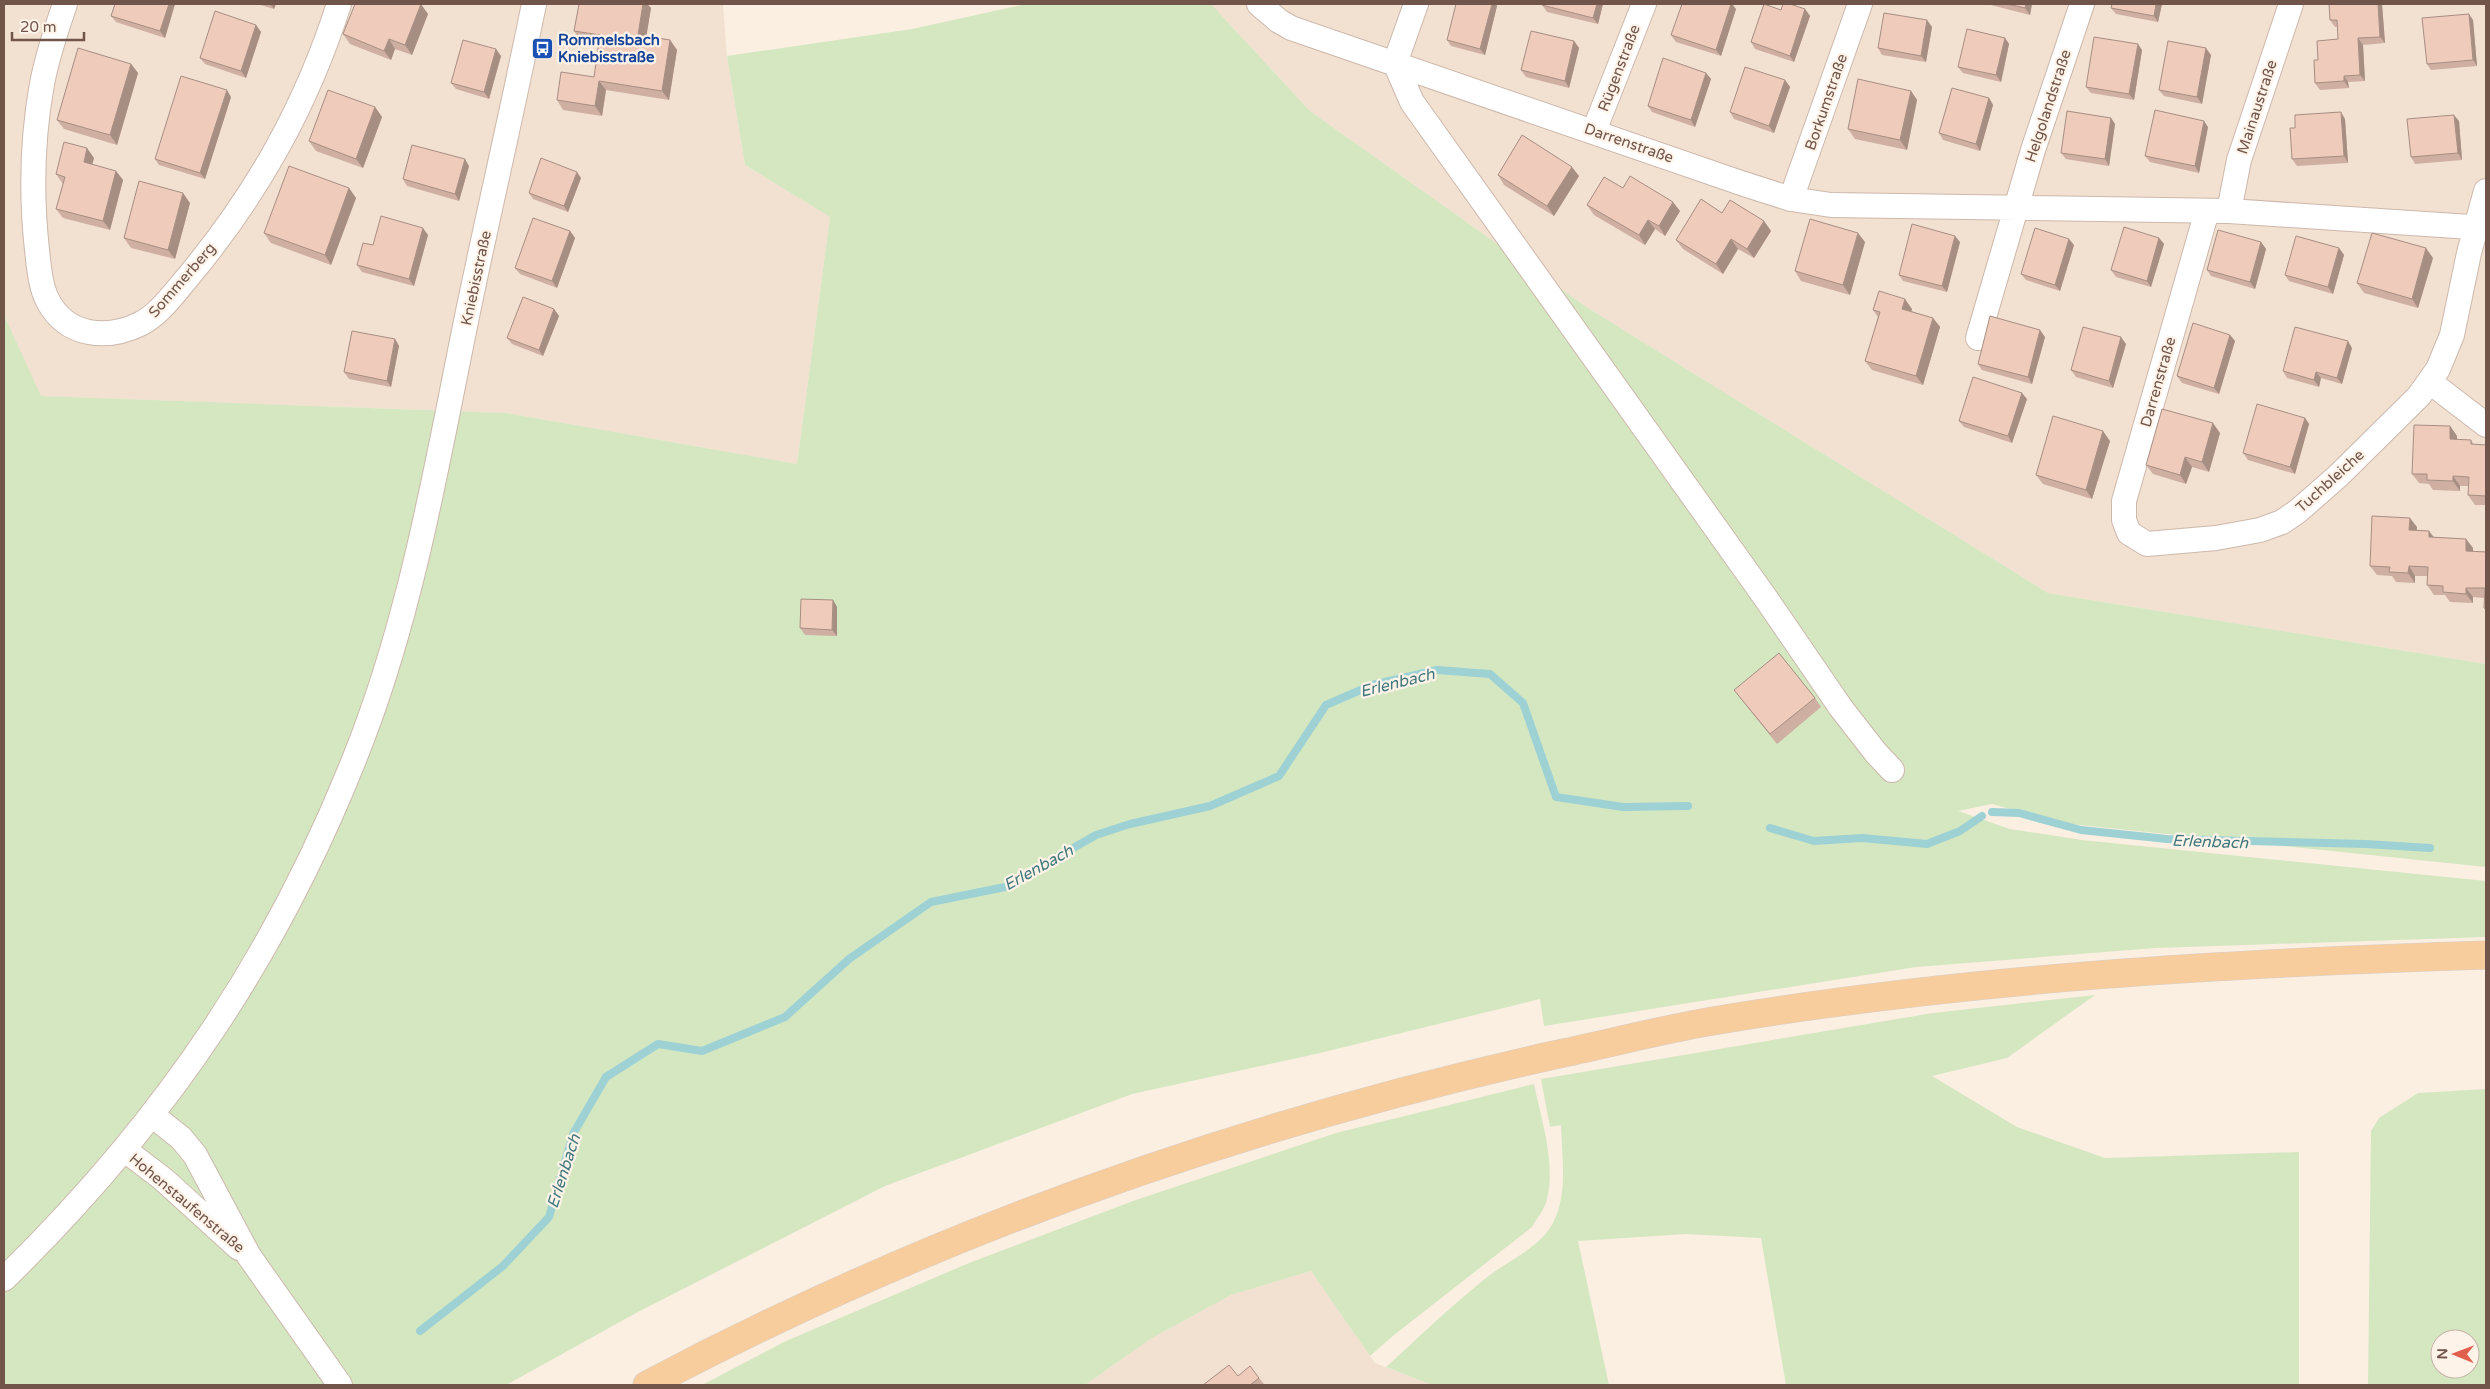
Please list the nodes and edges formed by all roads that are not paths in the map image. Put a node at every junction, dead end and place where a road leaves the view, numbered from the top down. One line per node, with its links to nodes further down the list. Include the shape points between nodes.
1 (65, 4): 2 (street, Sommerberg, via 46,65 37,122 33,201 38,266 47,300 58,316 86,333 104,335 143,323 158,310 236,216 273,158 307,91)
2 (339, 4)
3 (534, 4): 23 (street, Kniebisstraße, via 446,425 400,620 376,699 346,779 277,926 201,1051)
4 (1259, 4): 10 (street, Darrenstraße, via 1291,28)
5 (1416, 4): 10 (street)
6 (1644, 4): 11 (street, Rügenstraße)
7 (1860, 4): 13 (street, Borkumstraße)
8 (2082, 4): 14 (street, Helgolandstraße)
9 (2291, 4): 15 (street, Mainaustraße, via 2239,160)
10 (1395, 63): 11 (street, Darrenstraße); 21 (street, via 1417,110 1841,708)
11 (1594, 131): 13 (street, Darrenstraße)
12 (2486, 191): 16 (street, Tuchbleiche)
13 (1791, 199): 14 (street, Darrenstraße, via 1831,205)
14 (2015, 208): 15 (street, Darrenstraße); 17 (street)
15 (2218, 211): 16 (street, Darrenstraße); 20 (street, Darrenstraße, via 2124,501 2128,533)
16 (2481, 227): 18 (street, Tuchbleiche, via 2452,335)
17 (1978, 338)
18 (2430, 382): 19 (street); 20 (street, Tuchbleiche, via 2338,476 2282,522 2237,535)
19 (2486, 425)
20 (2147, 544)
21 (1892, 770)
22 (2486, 955): 28 (main road, via 2296,961 1916,992 1708,1022 1471,1074 1349,1105 1248,1136 1032,1210 854,1285)
23 (152, 1115): 24 (street, Kniebisstraße); 25 (street, Hohenstaufenstraße, via 181,1138 194,1155)
24 (125, 1150): 25 (street, Hohenstaufenstraße, via 163,1179); 26 (street, Kniebisstraße)
25 (249, 1256): 27 (street, Hohenstaufenstraße)
26 (4, 1279)
27 (337, 1381)
28 (647, 1385)

